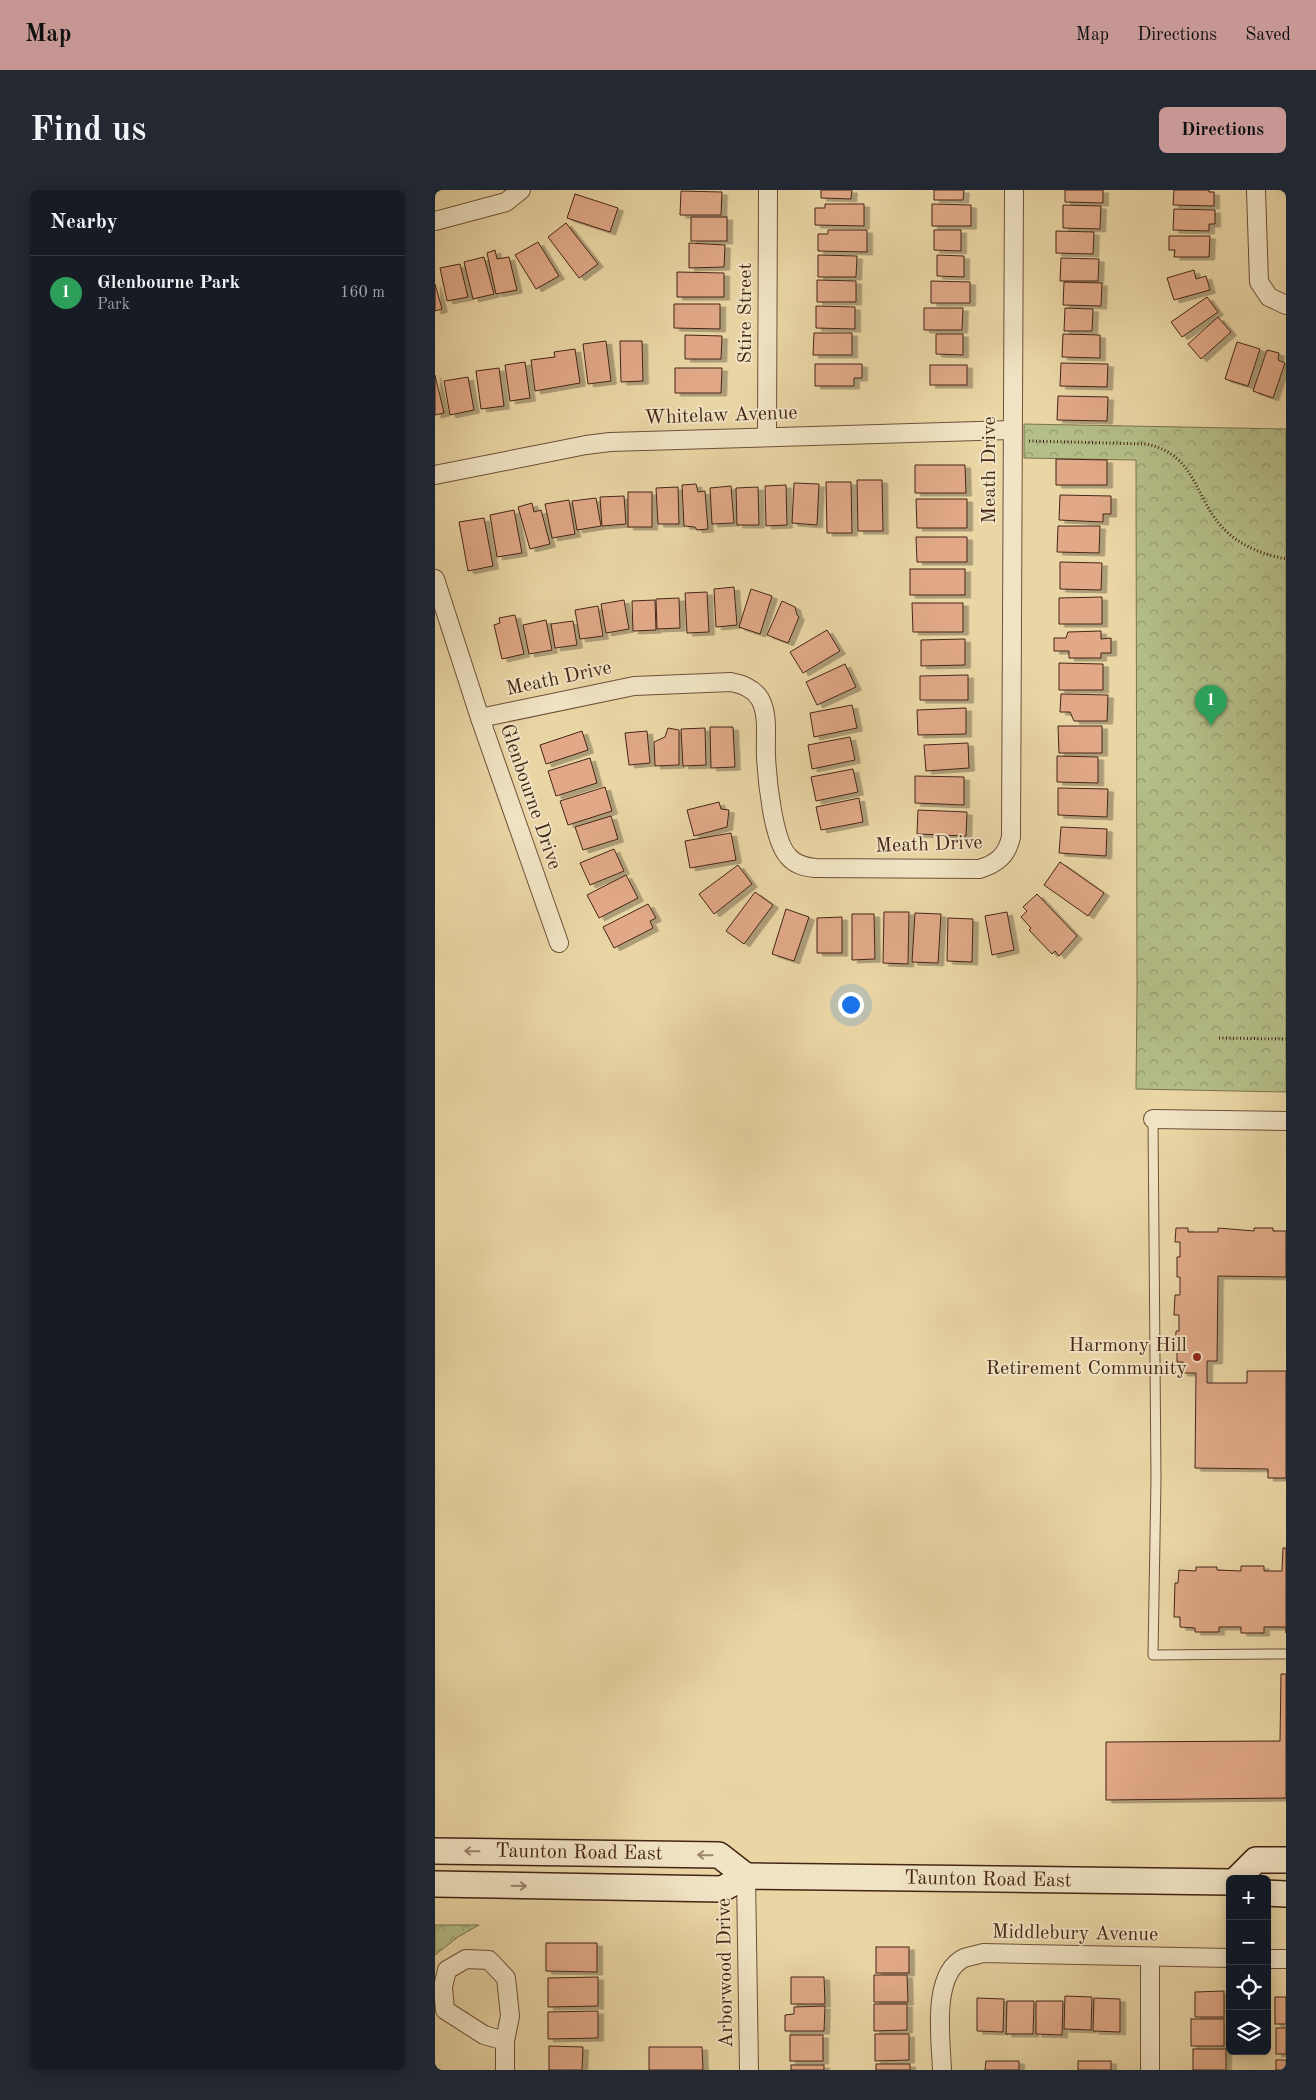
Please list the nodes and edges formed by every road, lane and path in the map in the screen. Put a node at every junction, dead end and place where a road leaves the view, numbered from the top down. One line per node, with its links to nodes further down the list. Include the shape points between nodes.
1 (521, 190): 5 (street, via 506,202)
2 (768, 190): 7 (street, Stire Street)
3 (1014, 190): 8 (street, Meath Drive)
4 (1256, 190): 6 (street, via 1259,282 1269,297)
5 (435, 220)
6 (1286, 305)
7 (767, 436): 8 (street, Whitelaw Avenue); 9 (street, Whitelaw Avenue, via 610,442)
8 (1011, 436): 10 (path, via 1160,448 1182,463 1216,519 1227,531 1257,551); 12 (street, Meath Drive, via 1011,837 1006,852 996,863 979,869 835,868 807,867 793,861 779,840 770,792 762,705 754,692 739,684 634,686)
9 (435, 475)
10 (1286, 559)
11 (435, 579): 12 (street, Glenbourne Drive)
12 (480, 718): 13 (street, Glenbourne Drive)
13 (559, 943)
14 (1219, 1038): 15 (path)
15 (1286, 1039)
16 (1153, 1119): 17 (street); 18 (lane, via 1156,1469 1153,1655)
17 (1286, 1121)
18 (1286, 1654)
19 (435, 1851): 22 (main road, Taunton Road East, one-way to 19, via 719,1855)
20 (1286, 1860): 21 (main road, via 1256,1860)
21 (1241, 1875)
22 (746, 1876): 23 (main road, Taunton Road East); 24 (main road, Taunton Road East, one-way to 22, via 722,1889); 33 (street, Arborwood Drive)
23 (1226, 1882)
24 (435, 1884)
25 (1271, 1893): 26 (main road)
26 (1286, 1894)
27 (1151, 1958): 28 (street, Middlebury Avenue); 34 (street, Middlebury Avenue, via 983,1953 963,1958 950,1971 941,1993); 35 (street)
28 (1226, 1958)
29 (1271, 1959): 30 (street)
30 (1286, 1959)
31 (505, 2042): 31 (street, via 510,2016 505,1978 489,1960 466,1959 447,1970 443,1987 445,2010 484,2035); 32 (street)
32 (505, 2070)
33 (749, 2070)
34 (942, 2070)
35 (1150, 2070)

